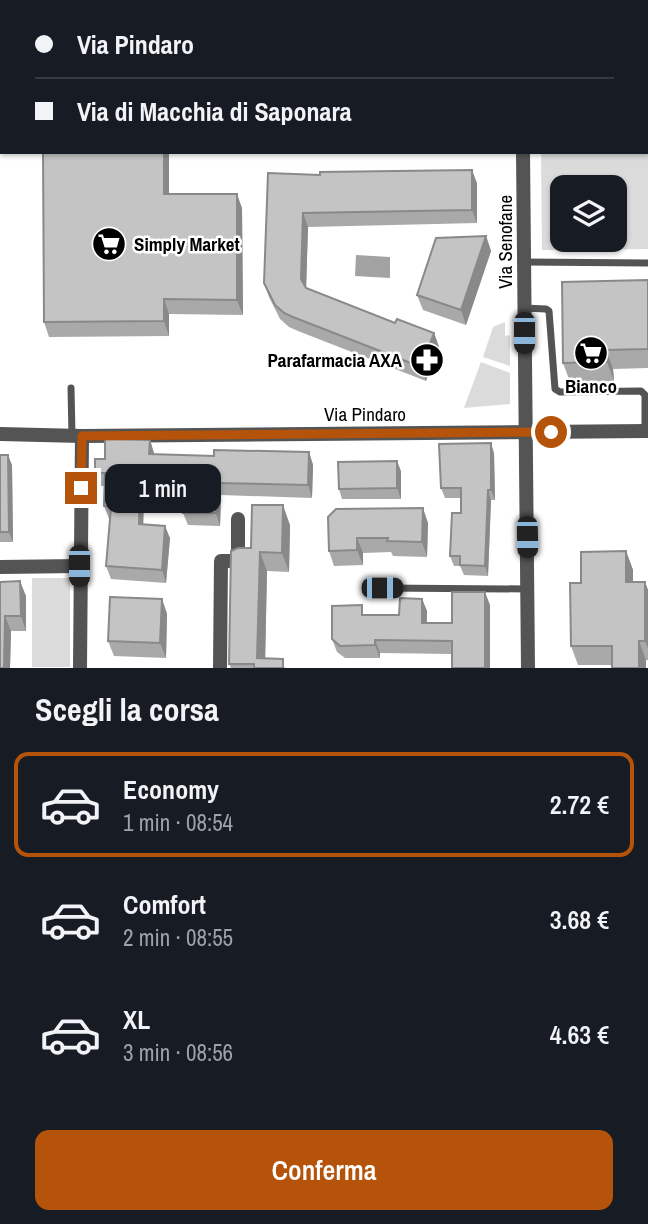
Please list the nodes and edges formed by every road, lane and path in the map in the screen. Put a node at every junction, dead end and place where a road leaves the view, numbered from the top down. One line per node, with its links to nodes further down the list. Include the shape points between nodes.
1 (523, 154): 2 (street, Via Senofane)
2 (524, 262): 3 (lane); 4 (street, Via Senofane)
3 (648, 263)
4 (524, 308): 6 (lane, via 549,311 557,392 641,391); 7 (street, Via Senofane)
5 (71, 388): 9 (lane)
6 (647, 431): 7 (street, Via Pindaro)
7 (525, 432): 9 (street, Via Pindaro); 14 (street, Via Senofane)
8 (0, 434): 9 (street, Via Pindaro)
9 (77, 435): 12 (street)
10 (238, 519): 16 (street, via 238,561 220,561)
11 (0, 566): 12 (street)
12 (79, 566): 15 (street)
13 (382, 588): 14 (lane)
14 (528, 589): 17 (street, Via Senofane)
15 (80, 667)
16 (220, 667)
17 (528, 667)

